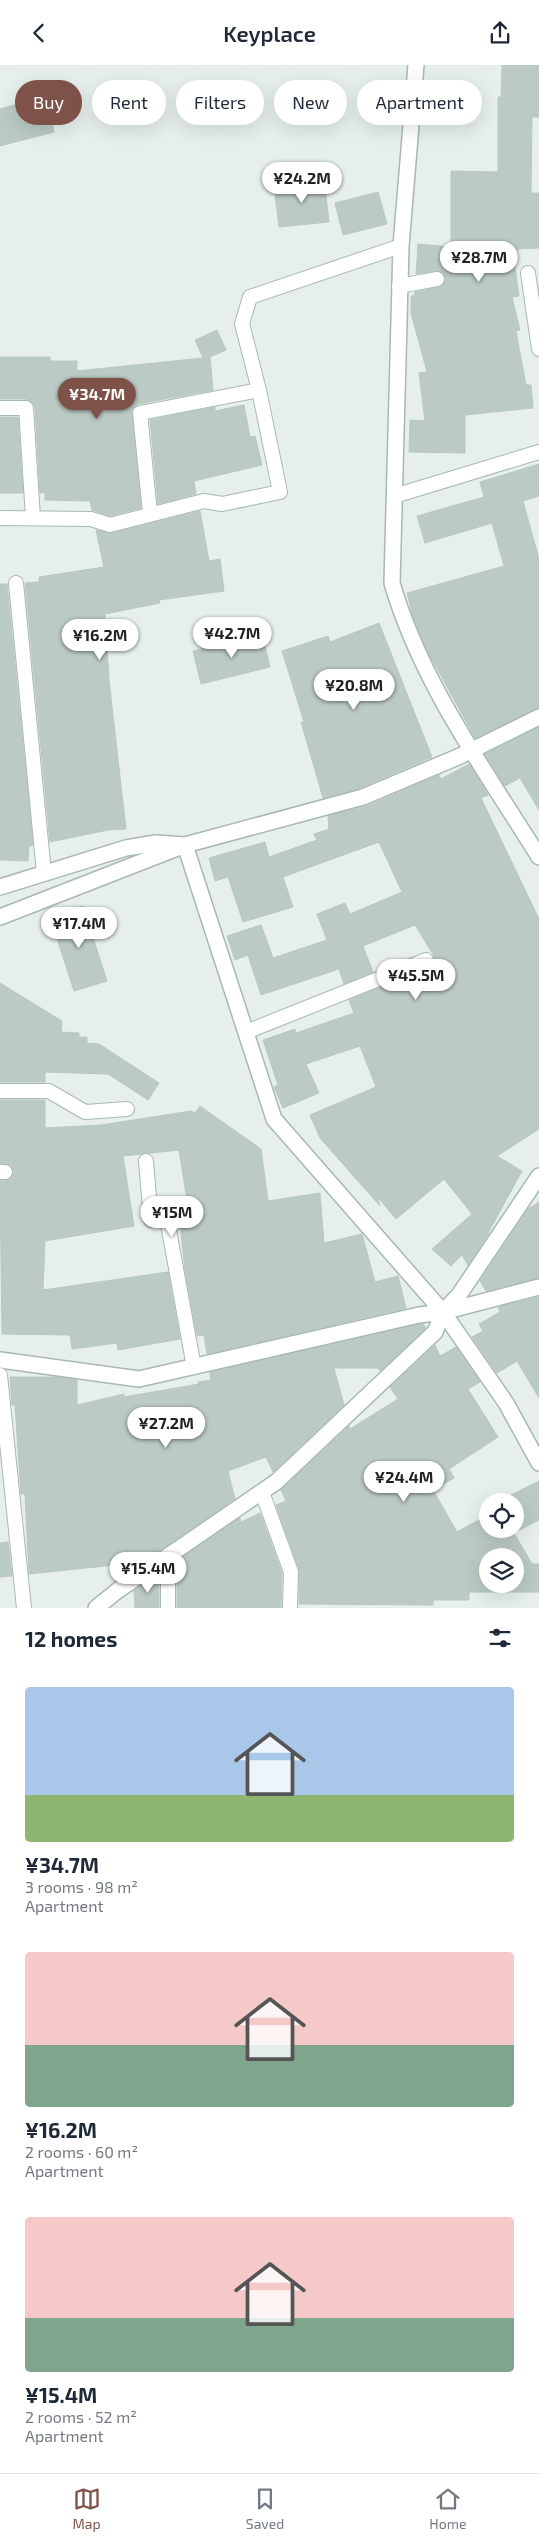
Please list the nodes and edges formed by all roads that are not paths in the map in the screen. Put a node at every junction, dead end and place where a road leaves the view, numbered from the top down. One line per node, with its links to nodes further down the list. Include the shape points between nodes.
1 (416, 65): 2 (street)
2 (400, 246): 5 (street); 7 (lane, via 250,297 242,324)
3 (528, 273): 6 (lane)
4 (437, 279): 5 (lane)
5 (399, 286): 10 (street)
6 (539, 349)
7 (259, 390): 11 (lane, via 140,413); 11 (lane, via 280,492 222,504 204,501)
8 (0, 409): 13 (lane, via 26,408)
9 (539, 452): 10 (lane)
10 (394, 496): 16 (street, via 392,583 400,612 427,671)
11 (150, 513): 13 (lane, via 110,525 91,519)
12 (0, 518): 13 (lane)
13 (32, 518)
14 (16, 583): 19 (lane)
15 (539, 717): 16 (street)
16 (472, 749): 17 (street, via 363,797); 18 (street)
17 (185, 845): 19 (street, via 156,843 126,848); 21 (street); 23 (street)
18 (539, 857)
19 (44, 873): 20 (street)
20 (0, 887)
21 (0, 917)
22 (426, 960): 23 (lane)
23 (246, 1032): 29 (street, via 274,1119)
24 (0, 1091): 25 (lane, via 49,1091 85,1112)
25 (127, 1109)
26 (146, 1161): 31 (lane, via 151,1220 167,1219)
27 (539, 1176): 29 (street, via 459,1295)
28 (539, 1287): 29 (street)
29 (443, 1312): 31 (street); 33 (street, via 506,1403); 34 (street, via 435,1332)
30 (0, 1360): 31 (street, via 139,1379)
31 (194, 1367)
32 (0, 1375): 36 (lane)
33 (539, 1463)
34 (262, 1492): 35 (street); 39 (lane, via 291,1572)
35 (168, 1556): 37 (street); 38 (lane)
36 (24, 1608)
37 (96, 1608)
38 (168, 1608)
39 (290, 1608)

